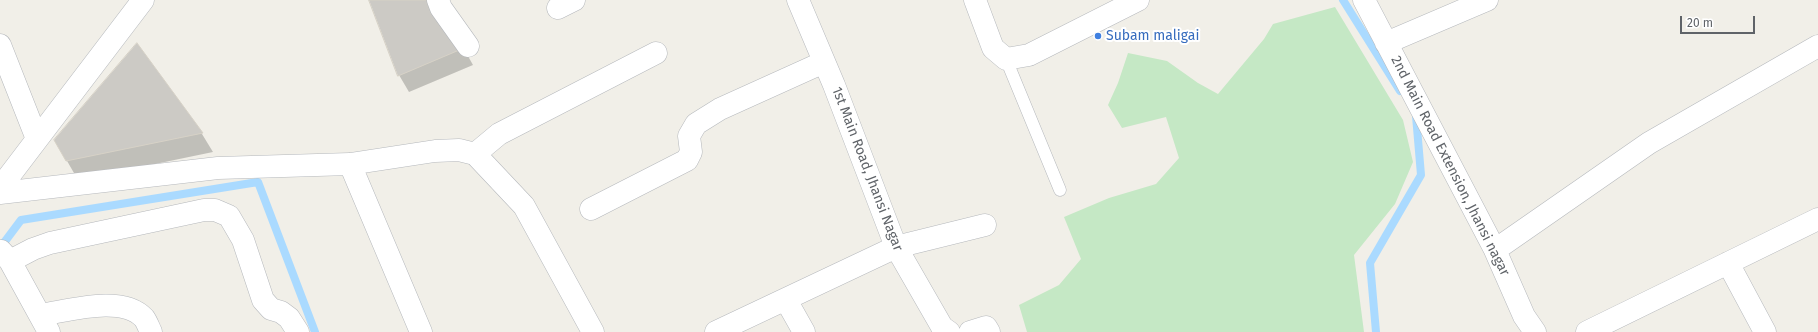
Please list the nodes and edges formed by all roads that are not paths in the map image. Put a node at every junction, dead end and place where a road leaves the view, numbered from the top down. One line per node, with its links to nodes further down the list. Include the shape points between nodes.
1 (143, 0): 15 (street)
2 (438, 0): 10 (street)
3 (798, 0): 14 (street, 1st Main Road, Jhansi Nagar)
4 (975, 0): 13 (street, via 993,48)
5 (1138, 0): 13 (street, via 1029,55)
6 (1364, 0): 8 (street, 2nd Main Road Extension, Jhansi nagar)
7 (1486, 0): 8 (street)
8 (1386, 43): 25 (street, 2nd Main Road Extension, Jhansi nagar)
9 (0, 45): 15 (street)
10 (468, 46)
11 (1818, 46): 25 (street, via 1649,144)
12 (656, 53): 16 (street, via 505,131)
13 (1006, 59): 19 (lane)
14 (824, 62): 21 (street, via 720,109 702,120 696,124 689,136 691,152 687,160); 24 (street, 1st Main Road, Jhansi Nagar)
15 (37, 139): 18 (street)
16 (476, 154): 17 (street, via 459,150 435,151); 33 (street, via 524,206)
17 (350, 164): 20 (street, via 218,168); 32 (street)
18 (0, 188)
19 (1060, 190)
20 (0, 193)
21 (591, 208)
22 (1818, 219): 27 (street)
23 (985, 225): 24 (street)
24 (896, 247): 28 (street); 36 (street, 1st Main Road, Jhansi Nagar, via 942,327)
25 (1494, 250): 39 (street, 2nd Main Road Extension, Jhansi nagar, via 1524,316)
26 (4, 255): 29 (street); 31 (street, via 204,210 215,210 229,216 236,226 262,300 271,309 289,318)
27 (1728, 263): 40 (street); 41 (street)
28 (786, 300): 34 (street); 35 (street)
29 (45, 324): 30 (street, via 105,305 125,307 145,319)
30 (151, 332)
31 (298, 332)
32 (421, 332)
33 (593, 332)
34 (716, 332)
35 (804, 332)
36 (949, 332)
37 (970, 332): 38 (street, via 986,327)
38 (989, 332)
39 (1535, 332)
40 (1587, 332)
41 (1765, 332)

